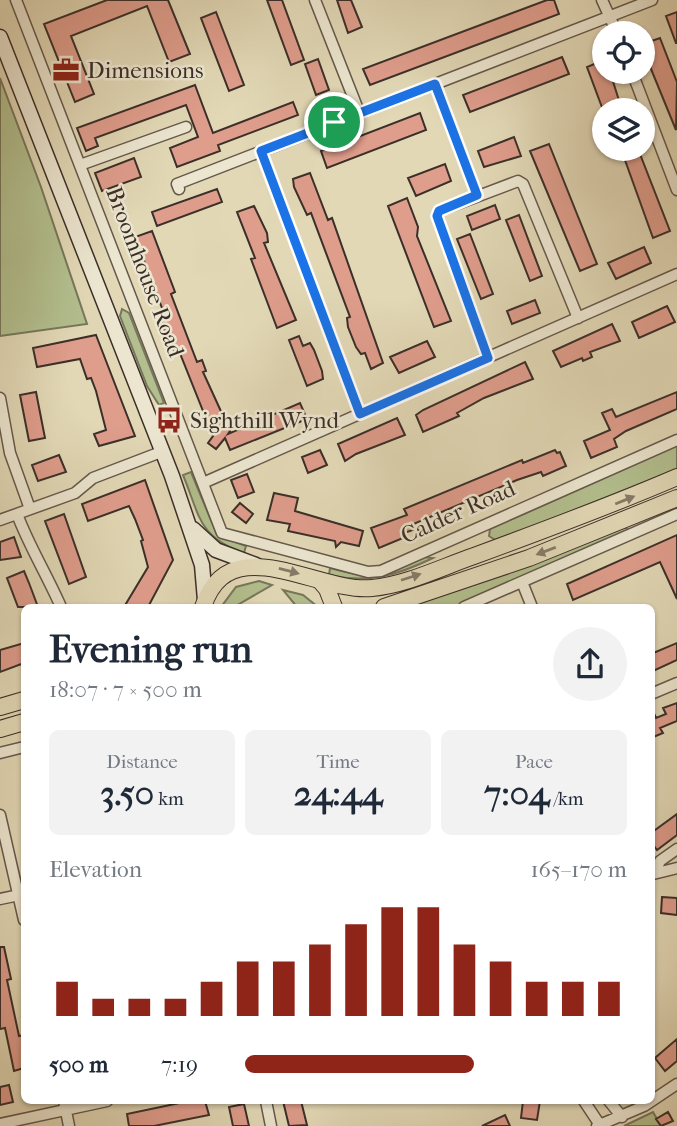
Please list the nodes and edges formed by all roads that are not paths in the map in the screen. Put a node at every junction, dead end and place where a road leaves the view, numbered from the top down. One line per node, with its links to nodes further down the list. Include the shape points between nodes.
1 (16, 0): 13 (street, Broomhouse Road)
2 (315, 0): 10 (street)
3 (602, 0): 5 (street)
4 (652, 0): 5 (street)
5 (610, 16): 6 (street); 8 (street)
6 (612, 21)
7 (0, 37): 23 (main road)
8 (435, 84): 10 (street); 16 (street)
9 (637, 84): 15 (street)
10 (359, 112): 12 (street)
11 (186, 127): 13 (street)
12 (261, 151): 14 (street, via 177,184); 21 (street)
13 (80, 165): 25 (street, Broomhouse Road)
14 (179, 188)
15 (677, 190)
16 (477, 195): 18 (street, via 517,181 523,184); 19 (street, via 437,216)
17 (677, 274): 18 (street)
18 (578, 318): 19 (street)
19 (488, 358): 21 (street)
20 (0, 398): 27 (street, via 10,453)
21 (360, 414): 25 (street)
22 (677, 440): 32 (street, Calder Road, via 381,571 368,572)
23 (161, 452): 27 (street); 31 (main road)
24 (677, 477): 34 (main road, Calder Road, one-way to 24, via 359,588 387,585 534,535)
25 (203, 483): 32 (street, Broomhouse Road, via 222,533)
26 (677, 498): 39 (main road, one-way to 39, via 529,558)
27 (30, 509): 28 (street)
28 (17, 514): 30 (street); 36 (street)
29 (677, 514): 35 (street)
30 (0, 520)
31 (188, 522): 33 (main road, via 216,550); 37 (main road, via 202,565)
32 (250, 542)
33 (256, 565): 34 (main road, Calder Road, one-way to 34); 37 (main road, via 222,578)
34 (321, 582): 38 (main road)
35 (522, 583): 40 (street); 41 (street)
36 (60, 604)
37 (204, 604)
38 (333, 604)
39 (393, 604)
40 (471, 604)
41 (531, 604)
42 (677, 683): 43 (street)
43 (655, 692)
44 (21, 701): 45 (main road)
45 (0, 708)
46 (21, 723): 47 (main road)
47 (0, 729)
48 (21, 748): 49 (street)
49 (0, 753)
50 (0, 815): 55 (street)
51 (677, 849): 53 (street)
52 (677, 868): 54 (street)
53 (655, 871)
54 (655, 874)
55 (21, 891)
56 (21, 895): 57 (street)
57 (0, 899)
58 (677, 1084): 59 (street)
59 (655, 1097)
60 (267, 1104): 69 (street)
61 (586, 1104): 67 (street)
62 (611, 1104): 65 (street)
63 (644, 1104): 65 (street)
64 (64, 1105): 66 (street); 68 (street)
65 (622, 1117): 67 (street)
66 (0, 1124)
67 (598, 1125)
68 (69, 1126)
69 (271, 1126)

